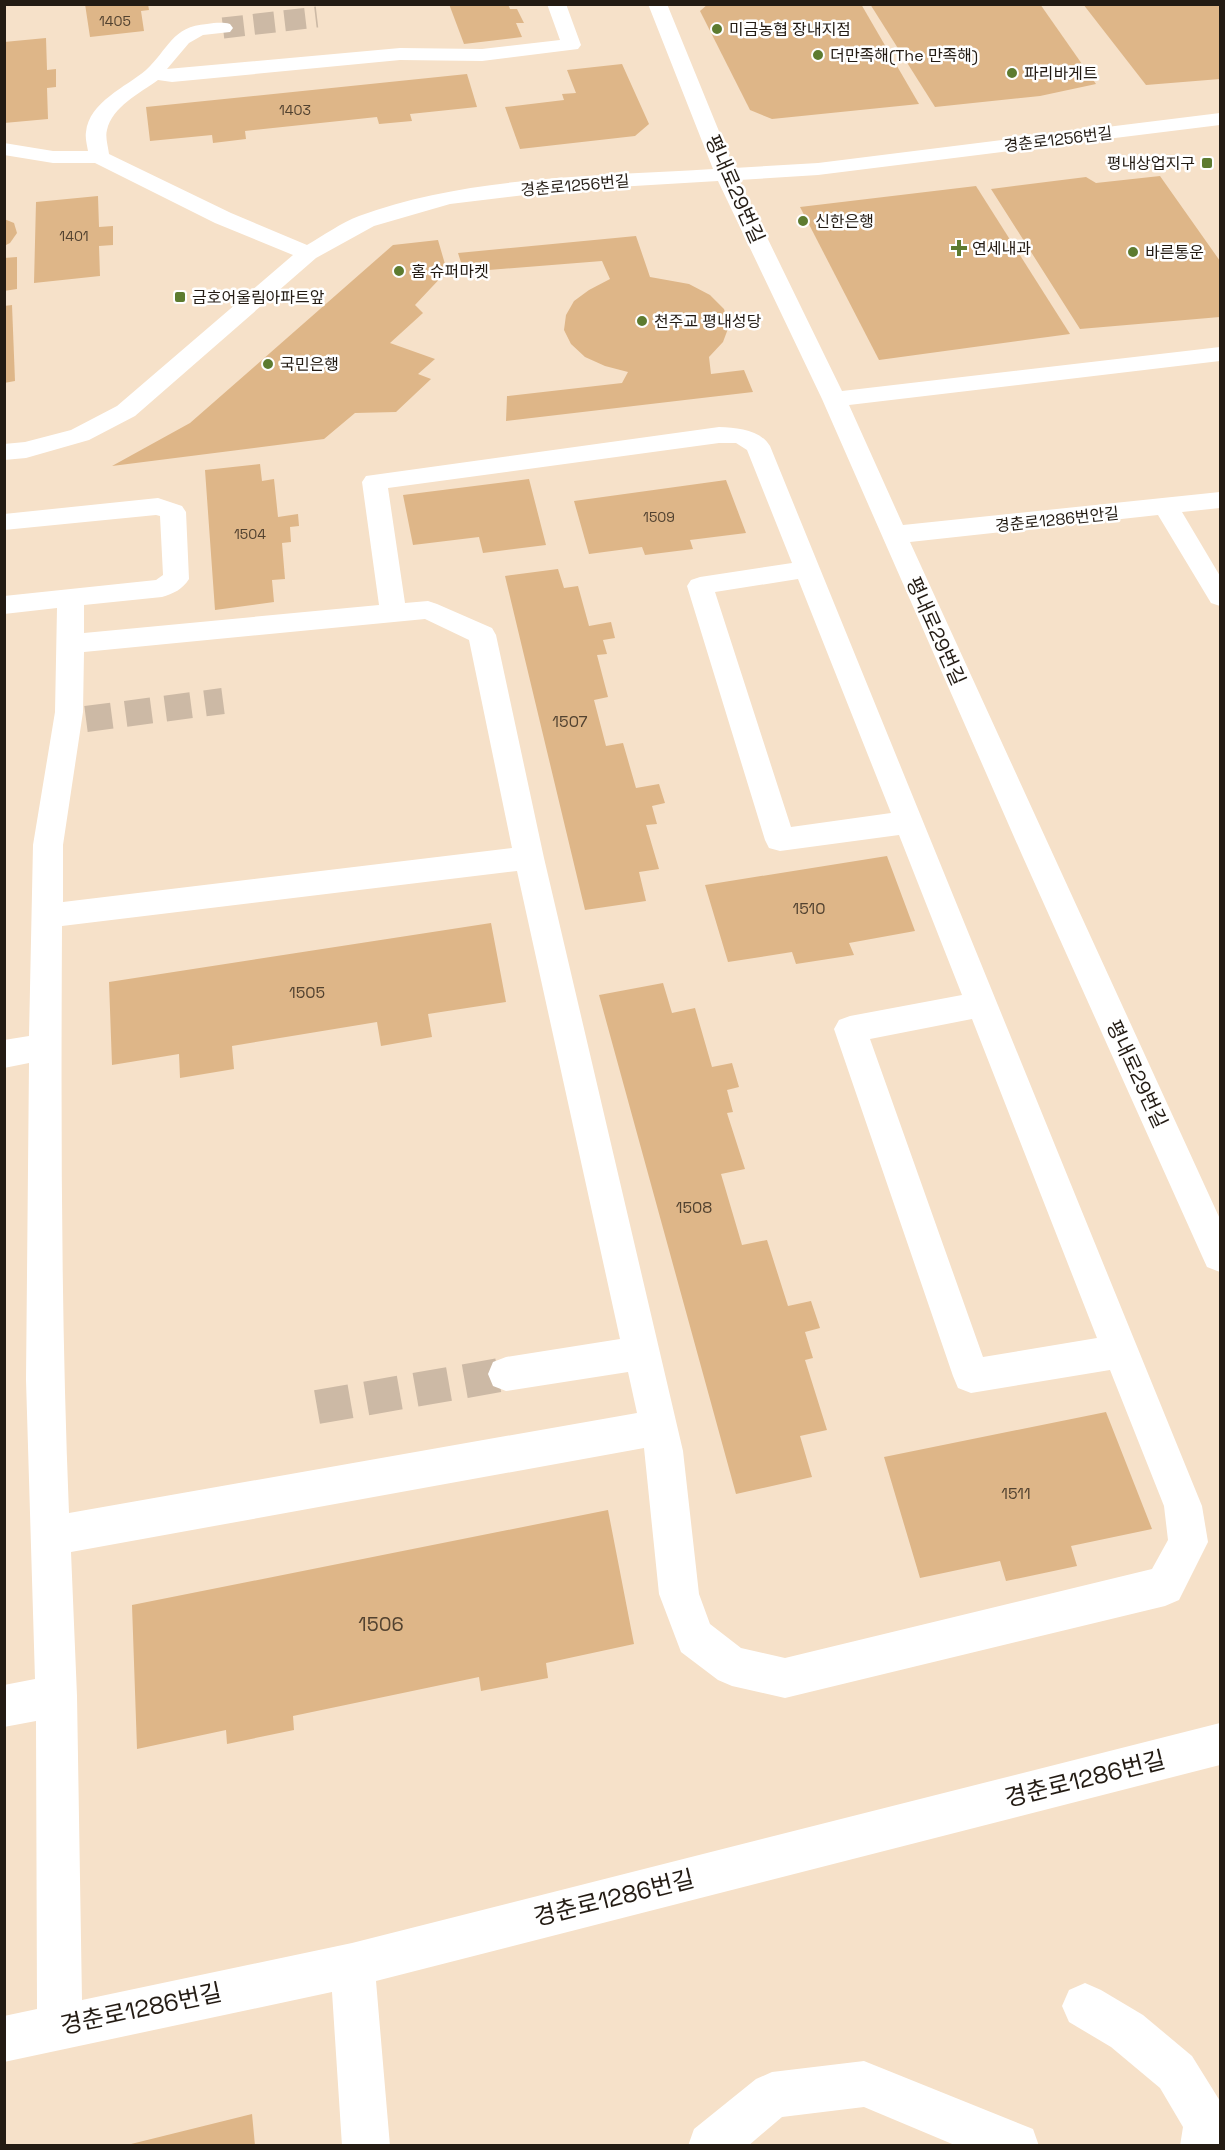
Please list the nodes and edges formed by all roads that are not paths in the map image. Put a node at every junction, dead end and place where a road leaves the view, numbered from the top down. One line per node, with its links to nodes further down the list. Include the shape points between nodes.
1 (556, 4): 4 (street, via 571,45 482,55 400,54 172,76)
2 (657, 4): 8 (street, 평내로29번길)
3 (223, 28): 4 (street, via 198,30 182,39)
4 (154, 73): 7 (street, via 102,116 96,132)
5 (1221, 119): 8 (street, 경춘로1256번길, via 830,167)
6 (4, 149): 7 (street, via 52,157)
7 (99, 157): 9 (street, via 222,218)
8 (726, 175): 9 (street, 경춘로1256번길, via 567,184 448,198 366,221); 11 (street, 평내로29번길)
9 (308, 253): 12 (street, 경춘로1256번길, via 126,411 80,435)
10 (1221, 354): 11 (street)
11 (834, 399): 16 (street, 평내로29번길)
12 (4, 452)
13 (1221, 500): 14 (street, 경춘로1286번안길)
14 (1167, 508): 16 (street, 경춘로1286번안길); 18 (street)
15 (4, 522): 19 (street, via 158,506 173,512 176,579 162,588)
16 (893, 535): 29 (street, 평내로29번길)
17 (807, 569): 21 (street, via 758,446 741,436 719,435 375,482); 23 (street); 23 (street, via 700,585 780,840)
18 (1221, 597)
19 (71, 598): 20 (street); 22 (street)
20 (4, 605)
21 (393, 614): 22 (street); 24 (street, via 428,610 482,635)
22 (71, 644): 25 (street, via 76,720 48,844)
23 (909, 822): 26 (street)
24 (529, 858): 25 (street); 31 (street)
25 (46, 916): 27 (street)
26 (981, 1004): 30 (street); 30 (street, via 850,1029 971,1376)
27 (45, 1047): 28 (street); 34 (street, via 45,1380)
28 (4, 1054)
29 (1221, 1256)
30 (1121, 1351): 33 (street, via 1183,1506 1188,1542 1166,1586 785,1678 732,1666 695,1638 679,1594)
31 (641, 1353): 32 (street); 33 (street)
32 (506, 1374)
33 (658, 1427): 34 (street)
34 (50, 1536): 35 (street)
35 (56, 1696): 36 (street); 40 (street)
36 (4, 1706)
37 (1221, 1744): 38 (street, 경춘로1286번길)
38 (352, 1965): 40 (street, 경춘로1286번길); 42 (street)
39 (1085, 2006): 45 (street, via 1127,2031 1176,2072 1207,2123)
40 (60, 2026): 41 (street, 경춘로1286번길)
41 (4, 2039)
42 (366, 2145)
43 (711, 2145): 44 (street, via 772,2095 864,2084)
44 (1016, 2145)
45 (1204, 2145)

